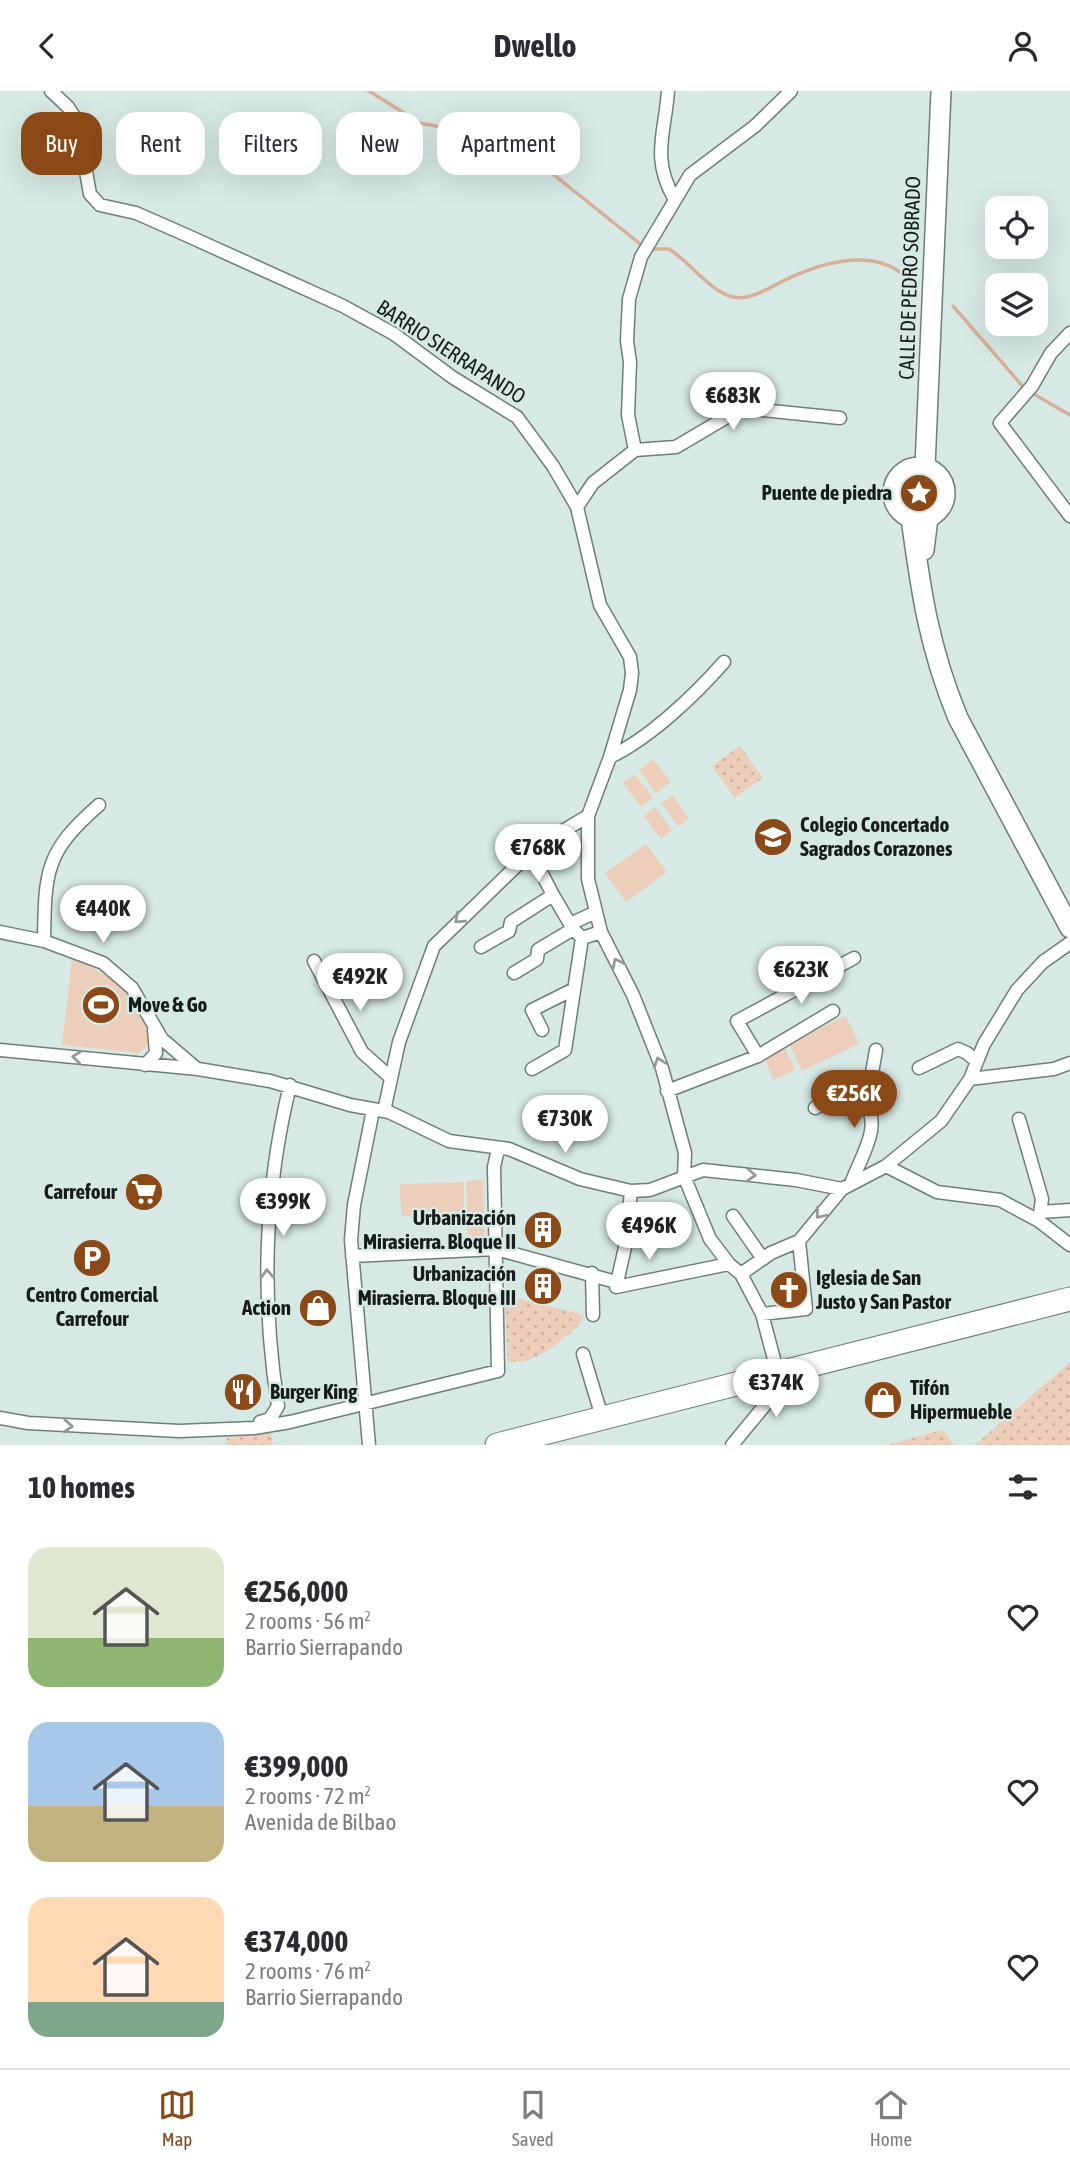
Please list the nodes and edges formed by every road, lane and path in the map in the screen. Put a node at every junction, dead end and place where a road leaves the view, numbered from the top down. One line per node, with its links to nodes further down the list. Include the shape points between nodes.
1 (51, 91): 11 (street, BARRIO SIERRAPANDO, via 77,121 90,194 100,205 136,213 343,306 394,334 517,417)
2 (667, 91): 6 (street, via 660,155 662,177)
3 (790, 91): 6 (street, via 755,126 690,175)
4 (933, 91): 10 (main road, CALLE DE PEDRO SOBRADO)
5 (941, 91): 10 (main road, CALLE DE PEDRO SOBRADO)
6 (674, 198): 9 (street, via 643,252 629,299 628,415)
7 (1070, 333): 12 (street, via 1000,423)
8 (840, 418): 9 (street, via 743,408 676,447)
9 (635, 450): 11 (street, via 593,483)
10 (920, 467): 13 (main road, via 939,476 945,492 941,507); 13 (main road, via 900,475 893,491 897,508)
11 (577, 507): 15 (street, BARRIO SIERRAPANDO, via 600,605 630,657 630,690)
12 (1070, 516)
13 (920, 518): 20 (main road, via 932,607 967,716); 22 (main road, via 923,609 943,682)
14 (724, 662): 15 (street, via 705,685)
15 (610, 757): 17 (street, BARRIO SIERRAPANDO)
16 (99, 804): 26 (street, via 70,830 55,855 46,881)
17 (588, 816): 21 (street, BARRIO SIERRAPANDO, via 589,879); 46 (street, one-way to 46, via 520,860 434,946 398,1042)
18 (541, 872): 19 (street)
19 (553, 895): 23 (street); 28 (street)
20 (1069, 904)
21 (596, 912): 23 (street); 25 (street, BARRIO SIERRAPANDO)
22 (1070, 928)
23 (575, 931): 25 (street); 31 (street, via 538,950 537,959); 32 (street)
24 (0, 932): 26 (street)
25 (601, 932): 49 (street, BARRIO SIERRAPANDO, one-way to 25, via 633,995)
26 (44, 941): 35 (street, via 103,963 121,975 137,996)
27 (1070, 943): 39 (street, via 1043,962 1017,990)
28 (481, 947)
29 (854, 958): 38 (street, via 737,1021)
30 (314, 961): 46 (street, via 362,1052)
31 (514, 973)
32 (574, 989): 34 (street, via 532,1010); 45 (street, via 565,1050)
33 (833, 1011): 38 (street)
34 (542, 1030)
35 (155, 1035): 41 (street, via 156,1053); 42 (street); 44 (street)
36 (0, 1050): 41 (street, one-way to 36)
37 (876, 1051): 50 (street, via 872,1073)
38 (758, 1056): 49 (street)
39 (976, 1061): 43 (street, via 958,1049); 47 (street)
40 (1070, 1063): 47 (street)
41 (145, 1065): 42 (street)
42 (167, 1066): 44 (street)
43 (919, 1068)
44 (198, 1069): 48 (street)
45 (532, 1069)
46 (391, 1078): 52 (street)
47 (970, 1079): 55 (street, via 941,1121)
48 (290, 1086): 52 (street); 77 (street, one-way to 48, via 266,1238 272,1173)
49 (667, 1091): 56 (street, BARRIO SIERRAPANDO, via 685,1153)
50 (853, 1092): 51 (street, via 845,1090); 57 (street, via 870,1110 873,1126)
51 (815, 1108)
52 (379, 1110): 54 (street, via 449,1141); 65 (street, via 354,1205)
53 (1020, 1119): 61 (street, via 1039,1187)
54 (498, 1149): 58 (street, via 521,1153 580,1179); 64 (street, via 494,1158)
55 (886, 1166): 57 (street); 61 (street, via 937,1192 1000,1200)
56 (684, 1176): 57 (street, one-way to 57, via 703,1170); 58 (street, via 650,1190); 67 (street, BARRIO SIERRAPANDO, via 710,1239)
57 (846, 1187): 62 (street, one-way to 62)
58 (631, 1191): 70 (street)
59 (1070, 1210): 61 (street)
60 (733, 1216): 66 (street)
61 (1040, 1217): 63 (street)
62 (799, 1241): 66 (street); 72 (street, via 806,1309)
63 (1070, 1245)
64 (496, 1249): 65 (street); 68 (street); 76 (street, via 498,1371)
65 (352, 1257): 76 (street)
66 (763, 1259): 69 (street)
67 (729, 1264): 69 (street, BARRIO SIERRAPANDO); 70 (street)
68 (592, 1273): 70 (street); 73 (street)
69 (741, 1274): 72 (street)
70 (616, 1284)
71 (1070, 1299): 75 (highway)
72 (762, 1314): 75 (street)
73 (593, 1315)
74 (583, 1354): 78 (street)
75 (778, 1374): 78 (highway); 84 (street, via 770,1399)
76 (364, 1403): 80 (street); 82 (street)
77 (278, 1406): 80 (street); 81 (street, via 269,1420)
78 (602, 1417): 83 (highway)
79 (0, 1418): 81 (street, one-way to 81, via 46,1425 178,1431)
80 (298, 1418): 81 (street)
81 (247, 1427)
82 (369, 1445)
83 (497, 1445)
84 (732, 1445)

